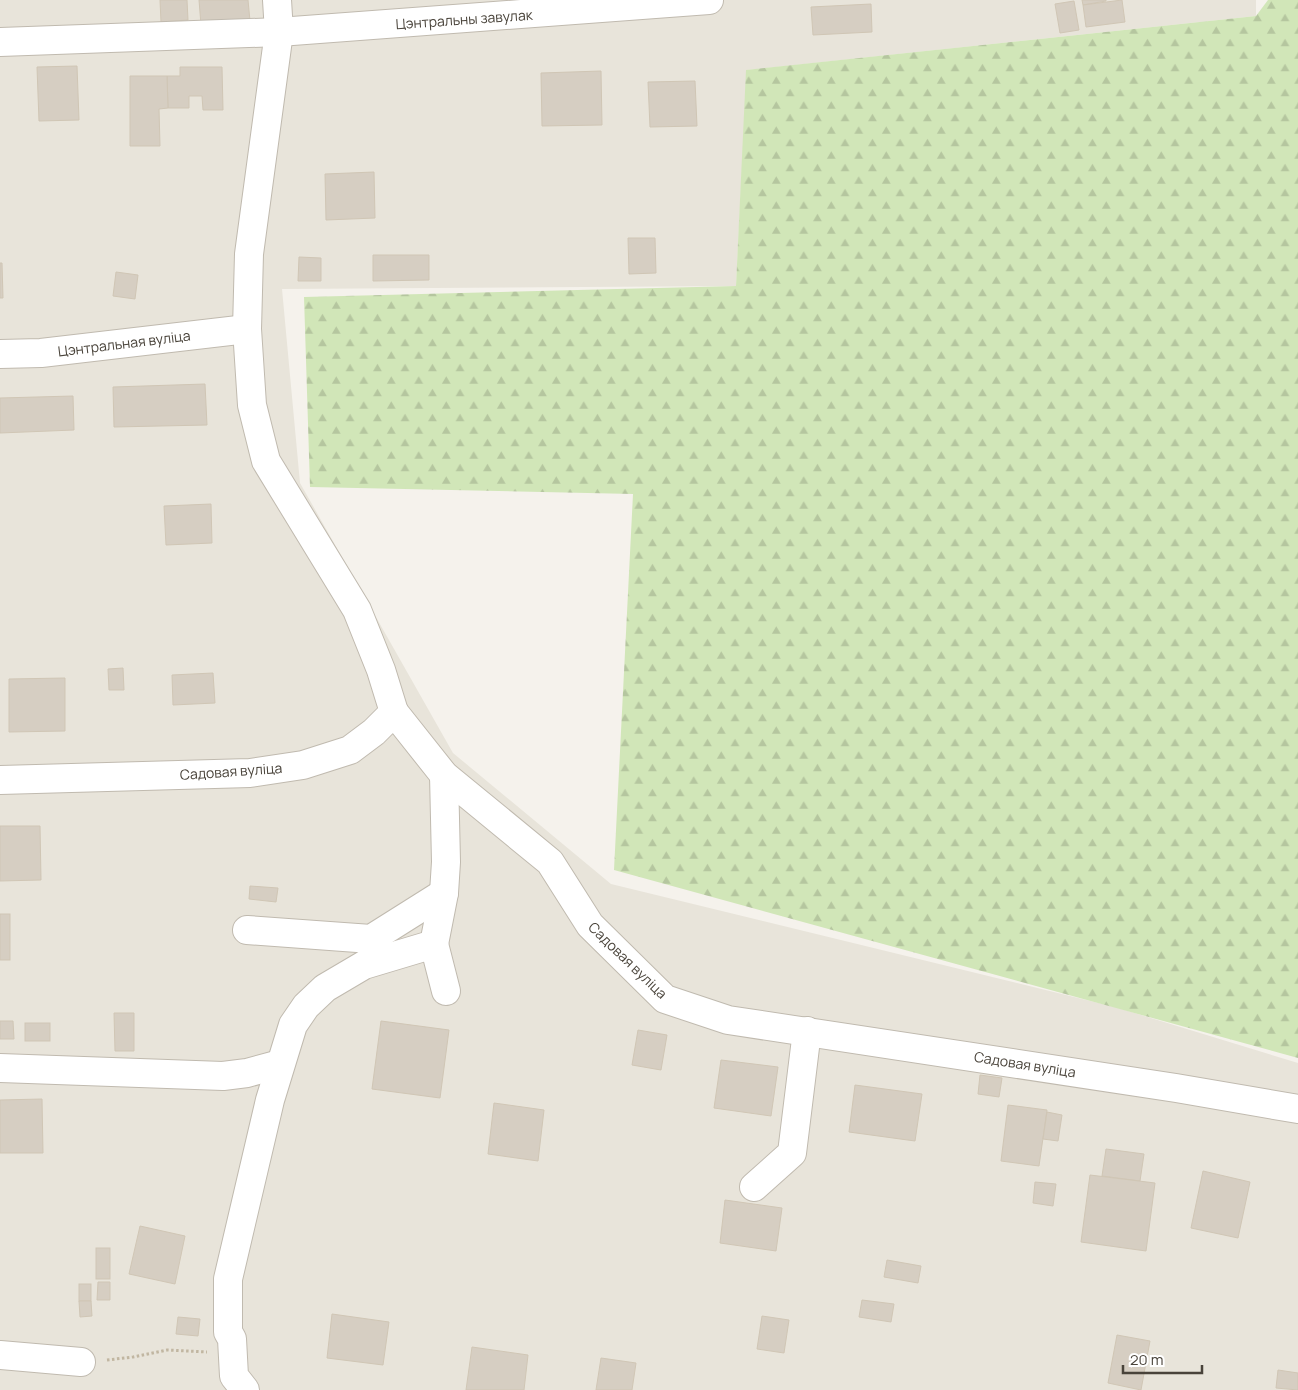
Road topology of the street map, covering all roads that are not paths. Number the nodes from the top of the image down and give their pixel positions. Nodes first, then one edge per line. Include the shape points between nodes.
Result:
1 (277, 0) edge
2 (710, 0) edge
3 (279, 32) junction
4 (0, 42) edge
5 (247, 329) junction
6 (0, 354) edge
7 (394, 712) junction
8 (444, 775) junction
9 (0, 780) edge
10 (444, 893) junction
11 (247, 930) dead end
12 (434, 944) junction
13 (446, 991) dead end
14 (807, 1031) junction
15 (280, 1064) junction
16 (0, 1068) edge
17 (1298, 1109) edge
18 (754, 1187) dead end
19 (0, 1355) edge
20 (81, 1362) road end
21 (245, 1390) edge

1 - 3 street
2 - 3 street, Цэнтральны завулак
3 - 4 street, Цэнтральны завулак
3 - 5 street via 248,254
5 - 6 street, Цэнтральная вуліца via 41,353
5 - 7 street via 252,405 266,461 358,610
7 - 8 street, Садовая вуліца
7 - 9 street, Садовая вуліца via 350,750 303,765 250,773
8 - 10 street
8 - 14 street, Садовая вуліца via 550,862 590,925 665,999 728,1020
10 - 11 street via 371,939
10 - 12 street
12 - 13 street
12 - 15 street via 364,966 325,988 306,1006 293,1025
14 - 17 street, Садовая вуліца
14 - 18 street via 792,1153
15 - 16 street via 222,1076
15 - 21 street via 228,1279 228,1332 232,1339 234,1376
19 - 20 street

